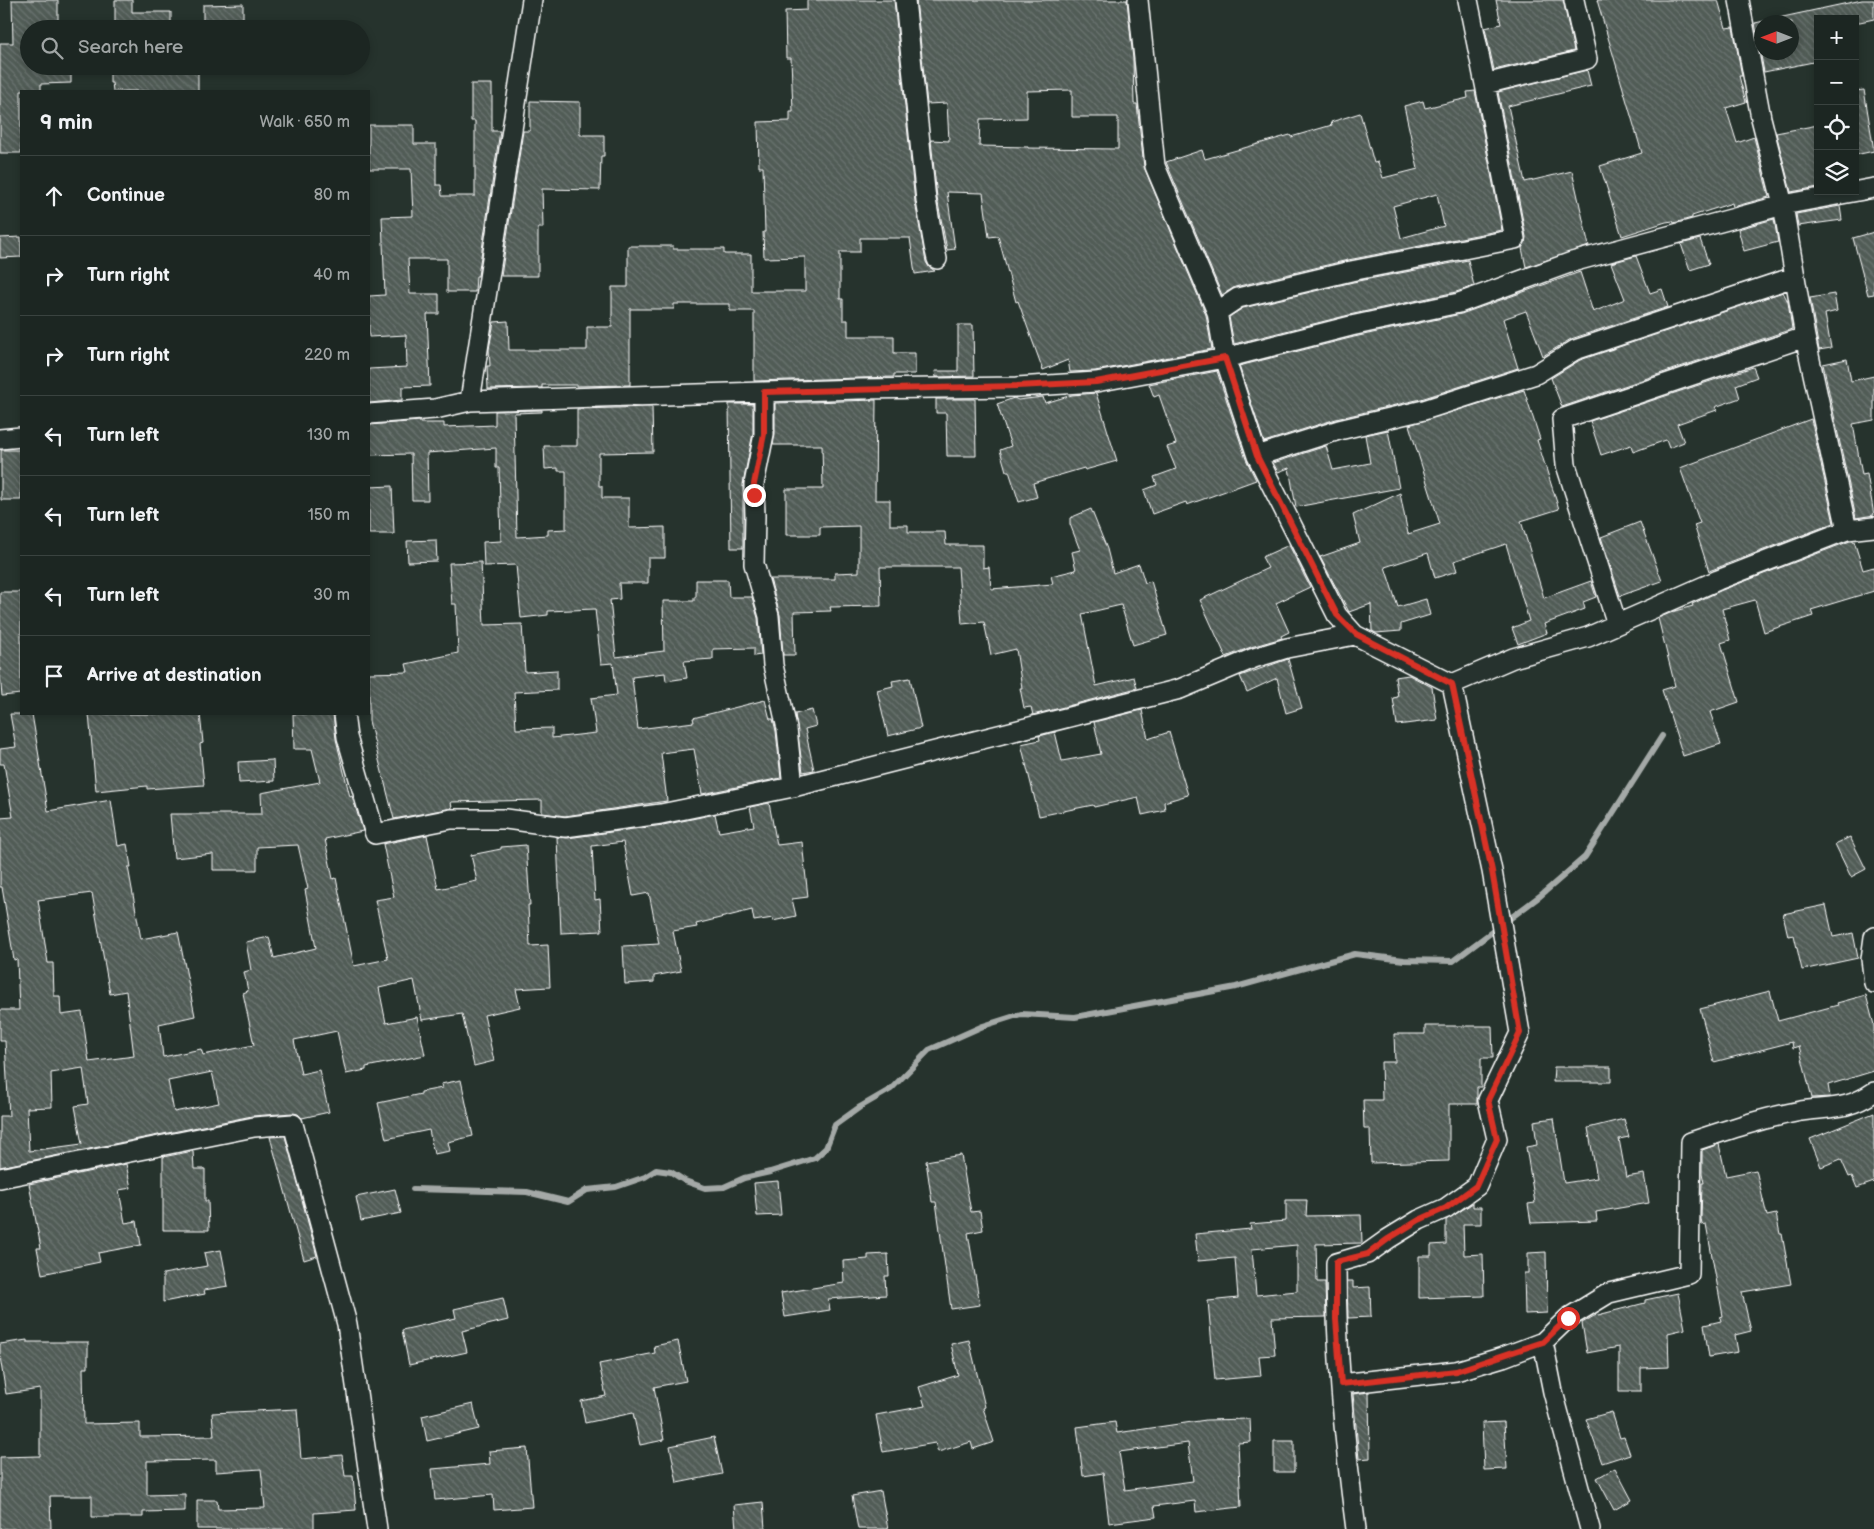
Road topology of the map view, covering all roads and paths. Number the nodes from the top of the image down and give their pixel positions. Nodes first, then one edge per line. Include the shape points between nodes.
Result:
1 (532, 0) edge
2 (905, 0) edge
3 (1138, 0) edge
4 (1468, 0) edge
5 (1574, 0) edge
6 (1739, 0) edge
7 (1485, 84) junction
8 (1874, 188) edge
9 (1783, 205) junction
10 (937, 259) dead end
11 (1794, 276) junction
12 (1217, 312) junction
13 (1806, 338) junction
14 (1225, 358) junction
15 (764, 392) junction
16 (470, 401) junction
17 (370, 414) edge
18 (20, 437) edge
19 (0, 439) edge
20 (1257, 456) junction
21 (1874, 527) edge
22 (1847, 530) junction
23 (1617, 624) junction
24 (1356, 634) junction
25 (1452, 684) junction
26 (344, 715) edge
27 (793, 787) junction
28 (1874, 937) edge
29 (1874, 983) edge
30 (1874, 1092) edge
31 (0, 1178) edge
32 (1543, 1342) junction
33 (1341, 1384) junction
34 (377, 1529) edge
35 (1356, 1529) edge
36 (1590, 1529) edge

1 - 16 street
2 - 10 street via 926,200
3 - 12 street via 1155,166
4 - 7 street
5 - 7 street via 1587,59
6 - 9 street via 1761,118
7 - 12 street via 1515,239 1351,271 1238,298
8 - 9 street
9 - 11 street
9 - 14 street via 1572,262 1459,303
11 - 13 street
11 - 20 street via 1575,350 1536,374 1424,410 1339,430
12 - 14 street
13 - 22 street
13 - 23 street via 1562,419 1566,465
14 - 15 street via 1096,382
14 - 20 street
15 - 16 street
15 - 27 street via 764,434 754,484 754,564 769,616 773,665 787,729
16 - 17 street via 435,409
18 - 19 street
20 - 24 street via 1337,615
21 - 22 street
22 - 23 street via 1718,580
23 - 25 street via 1588,637 1513,658
24 - 25 street
24 - 27 street via 1254,658 1180,689
25 - 33 street via 1492,871 1520,1033 1488,1100 1497,1139 1476,1186 1446,1208 1419,1220 1368,1254 1336,1262
26 - 27 street via 347,737 375,834 451,819 506,819 565,827 661,814
28 - 29 street via 1871,959
30 - 32 street via 1861,1101 1840,1108 1801,1111 1735,1126 1691,1142 1689,1274 1609,1293 1568,1318
31 - 34 street via 254,1127 293,1124 347,1324
32 - 33 street via 1456,1371
32 - 36 street
33 - 35 street

